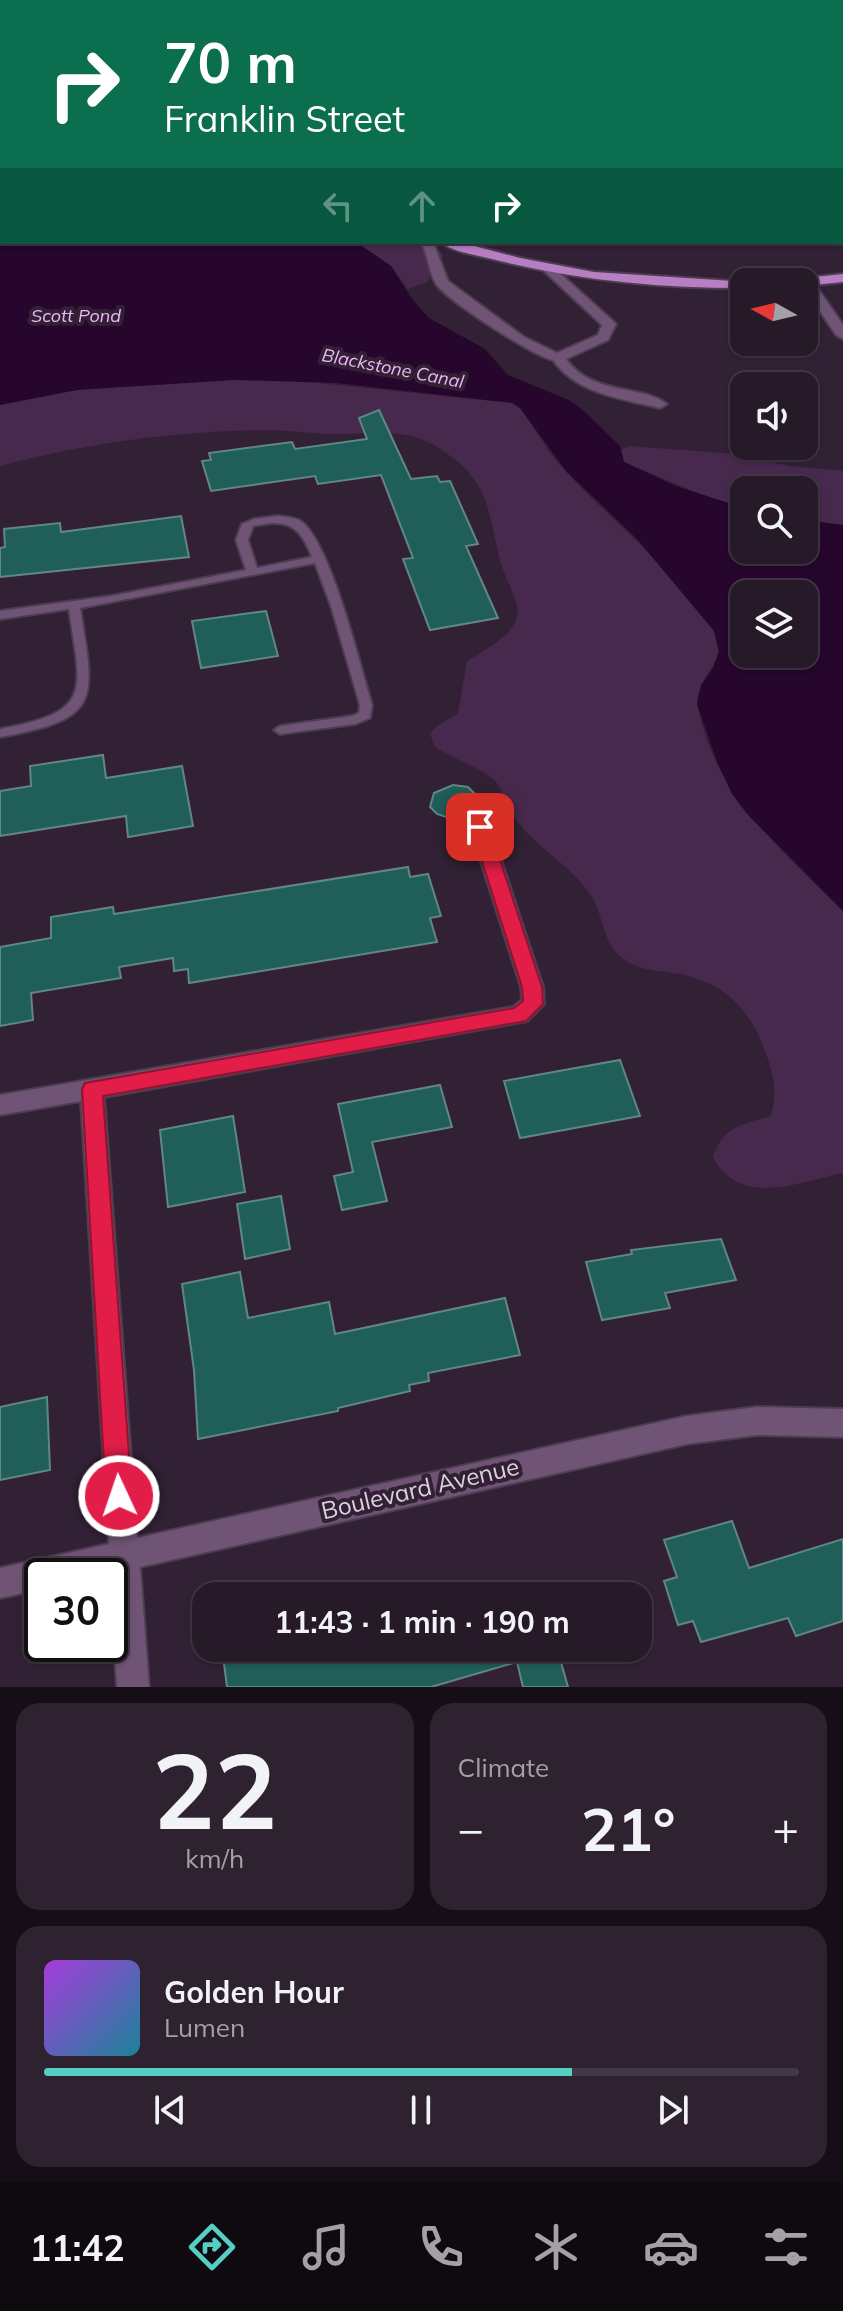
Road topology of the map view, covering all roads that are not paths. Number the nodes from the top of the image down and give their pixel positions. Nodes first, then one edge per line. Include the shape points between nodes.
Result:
1 (428, 244) edge
2 (453, 244) edge
3 (549, 270) junction
4 (843, 278) edge
5 (818, 281) edge
6 (730, 284) edge
7 (818, 300) edge
8 (843, 335) edge
9 (558, 357) junction
10 (660, 404) dead end
11 (320, 559) junction
12 (252, 571) junction
13 (74, 604) junction
14 (0, 615) edge
15 (280, 730) dead end
16 (0, 733) edge
17 (480, 827) dead end
18 (92, 1089) junction
19 (0, 1105) edge
20 (843, 1423) edge
21 (123, 1555) junction
22 (0, 1583) edge
23 (133, 1687) edge

1 - 9 street via 442,283 452,292 519,340
2 - 3 main road
3 - 6 main road via 622,280
3 - 9 street via 609,324 603,337
4 - 5 main road
7 - 8 street
9 - 10 street via 564,369 589,383
11 - 12 lane
11 - 12 lane via 298,524 262,520 244,529 242,540
11 - 15 lane via 365,715
12 - 13 lane
13 - 14 lane
13 - 16 lane via 84,675 77,705 64,718 39,728
17 - 18 street via 532,987 533,1004 519,1015
18 - 19 street
18 - 21 street
20 - 21 street, Boulevard Avenue via 757,1421 687,1430
21 - 22 street, Boulevard Avenue
21 - 23 street

